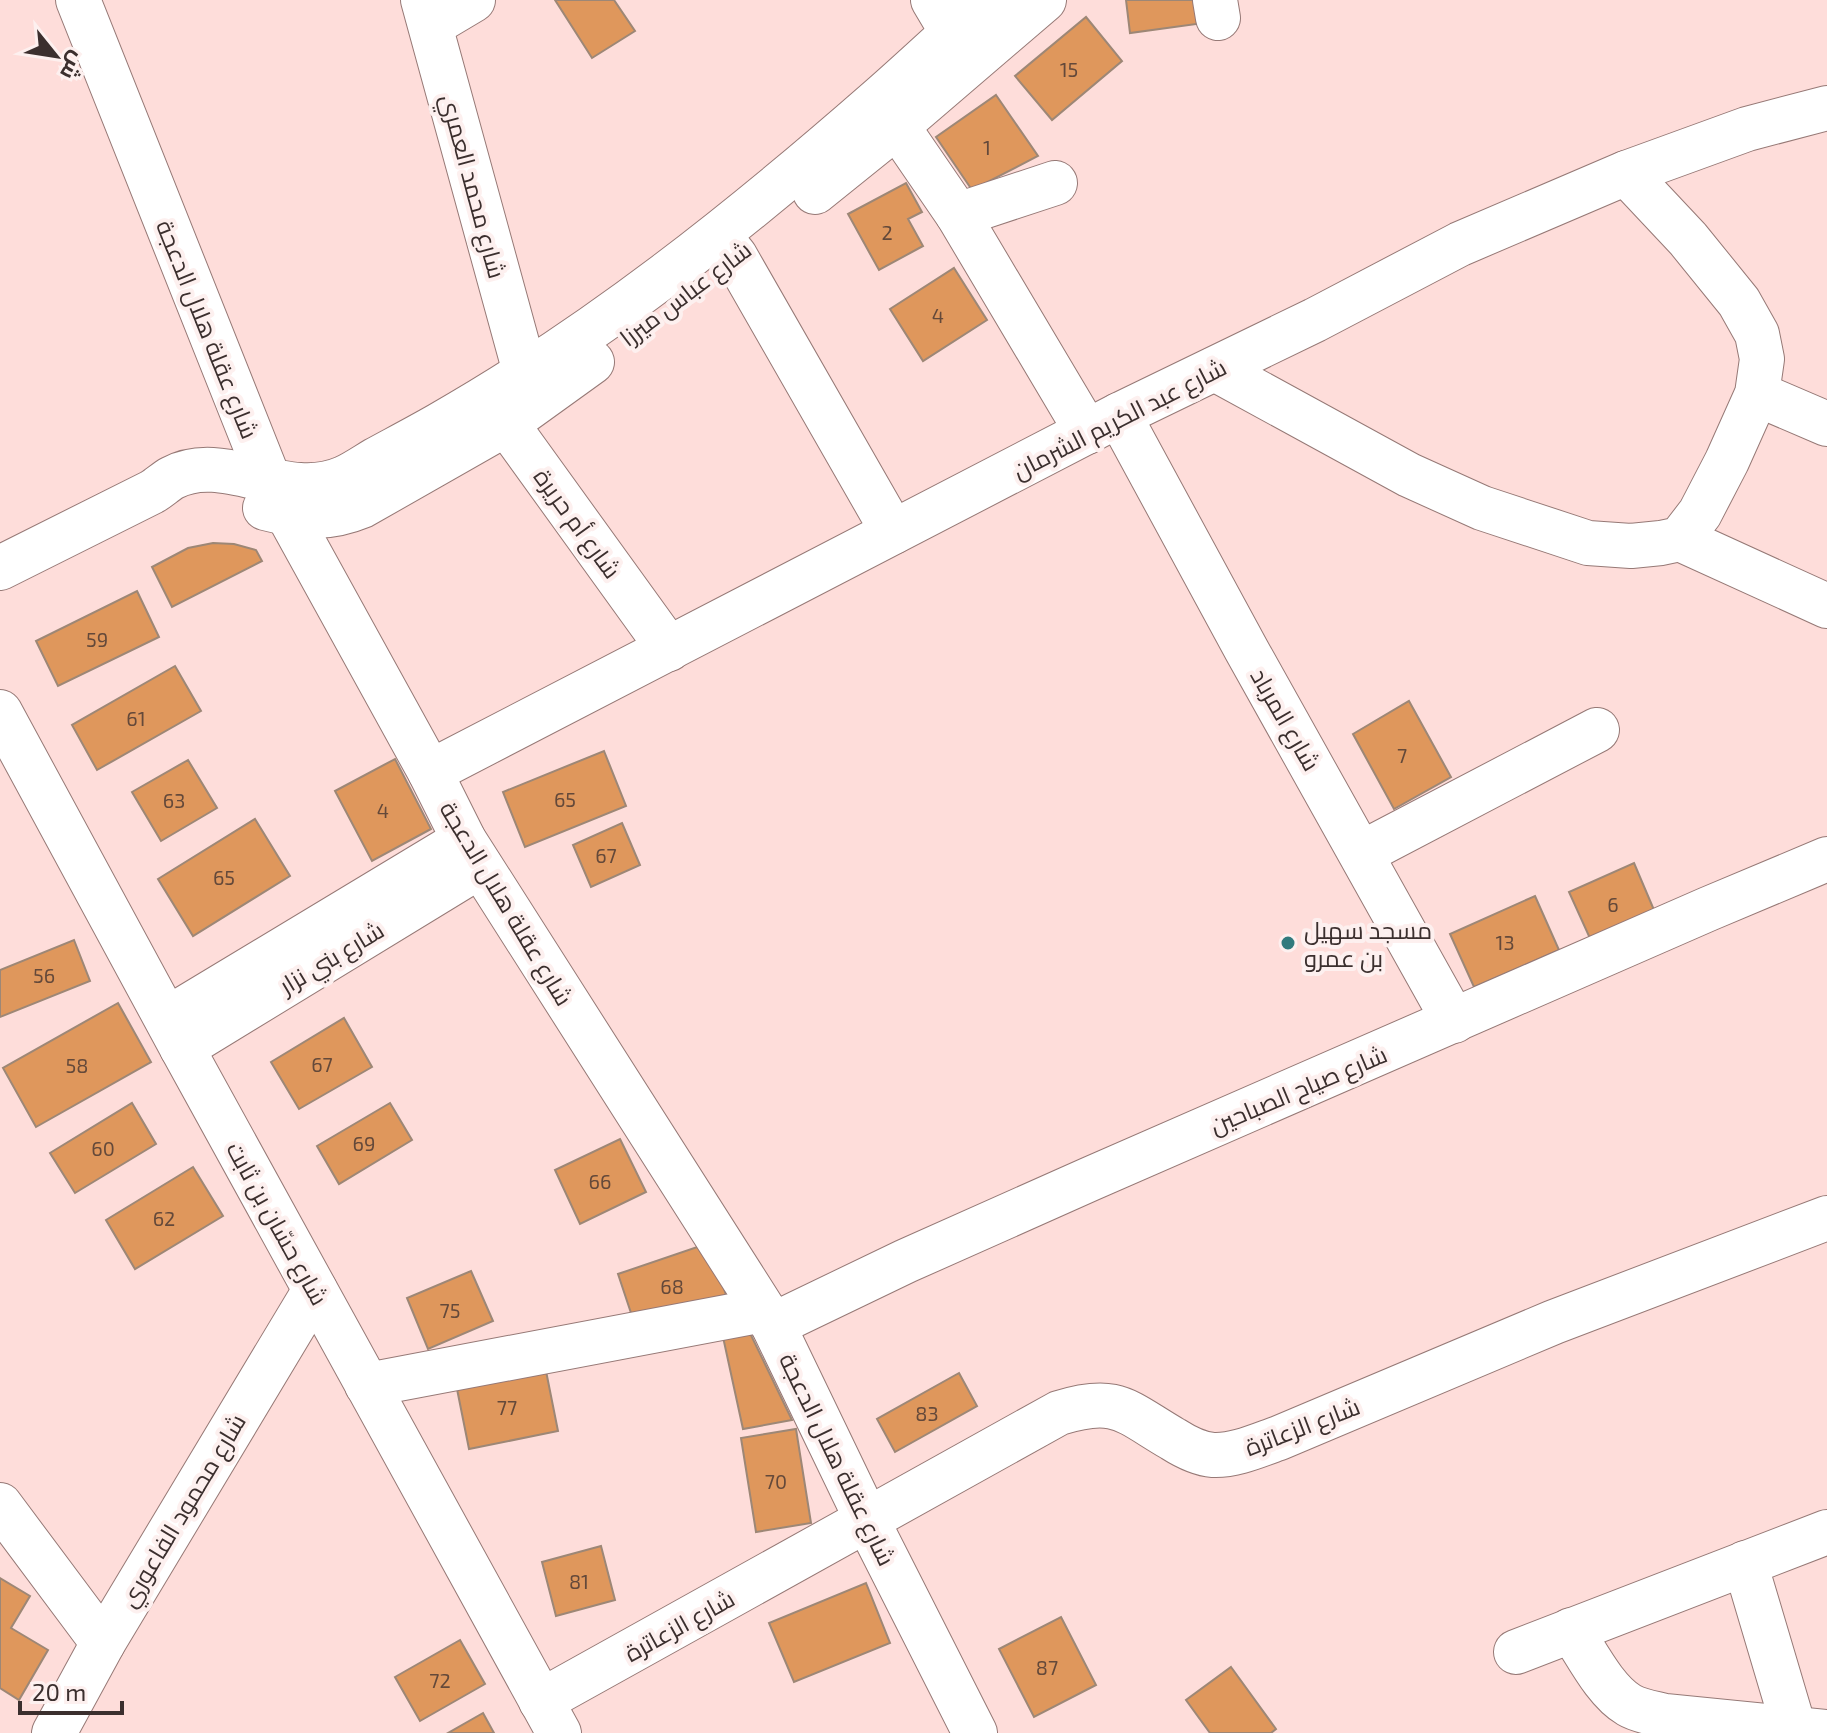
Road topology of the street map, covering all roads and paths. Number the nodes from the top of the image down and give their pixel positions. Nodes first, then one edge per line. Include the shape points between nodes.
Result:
1 (78, 0) edge
2 (473, 0) edge
3 (990, 0) edge
4 (1044, 0) edge
5 (427, 12) edge
6 (942, 16) edge
7 (1820, 117) edge
8 (897, 126) junction
9 (1626, 173) junction
10 (1055, 183) dead end
11 (958, 215) junction
12 (727, 245) junction
13 (1215, 369) junction
14 (525, 372) junction
15 (1757, 394) junction
16 (496, 410) junction
17 (1103, 424) junction
18 (1827, 424) edge
19 (279, 497) junction
20 (893, 532) junction
21 (1680, 539) junction
22 (0, 568) edge
23 (1827, 606) edge
24 (669, 649) junction
25 (0, 712) edge
26 (1597, 730) dead end
27 (430, 772) junction
28 (472, 853) junction
29 (1362, 853) junction
30 (1827, 859) edge
31 (1454, 1021) junction
32 (175, 1033) junction
33 (1827, 1218) edge
34 (315, 1290) junction
35 (768, 1318) junction
36 (367, 1385) junction
37 (0, 1505) edge
38 (867, 1520) junction
39 (1827, 1532) edge
40 (1745, 1563) junction
41 (1571, 1630) junction
42 (103, 1643) junction
43 (1516, 1652) dead end
44 (550, 1717) edge
45 (1810, 1730) edge
46 (54, 1733) edge
47 (975, 1733) edge

1 - 19 street, شارع عقلة هلال الدعجة
2 - 5 street
3 - 6 street, شارع عباس ميرزا
4 - 8 street, شارع عباس ميرزا
5 - 14 street, شارع محمد العمري
6 - 12 street, شارع عباس ميرزا via 877,101
7 - 9 street, شارع عبد الكريم الشرمان via 1747,129
8 - 11 street, شارع المرباد
8 - 12 street, شارع عباس ميرزا
9 - 13 street, شارع عبد الكريم الشرمان via 1460,244
9 - 15 street via 1739,302 1757,334 1762,359
10 - 11 street
11 - 17 street, شارع المرباد
12 - 14 street, شارع عباس ميرزا
12 - 16 street, شارع عباس ميرزا via 633,333
12 - 20 street
13 - 17 street, شارع عبد الكريم الشرمان
13 - 21 street via 1409,475 1482,508 1588,543 1631,546
14 - 16 street, شارع عباس ميرزا
15 - 18 street
15 - 21 street via 1700,513
16 - 19 street, شارع عباس ميرزا via 344,478
16 - 24 street, شارع أم حريرة
17 - 20 street, شارع عبد الكريم الشرمان
17 - 29 street, شارع المرباد via 1246,649
19 - 22 street, شارع عباس ميرزا via 225,471 199,470 174,477
19 - 27 street, شارع عقلة هلال الدعجة
20 - 24 street, شارع عبد الكريم الشرمان
21 - 23 street
24 - 27 street, شارع عبد الكريم الشرمان
25 - 32 street, شارع حسّان بن ثابت
26 - 29 street
27 - 28 street, شارع عقلة هلال الدعجة
28 - 32 street, شارع بني نزار
28 - 35 street, شارع عقلة هلال الدعجة
29 - 31 street, شارع المرباد
30 - 31 street, شارع صياح الصباحين
31 - 35 street, شارع صياح الصباحين
32 - 34 street, شارع حسّان بن ثابت
33 - 38 street, شارع الزعاترة via 1554,1322 1241,1451 1213,1455 1183,1445 1126,1410 1090,1405 1059,1413
34 - 36 street, شارع حسّان بن ثابت
34 - 42 street, شارع محمود الفاعوري
35 - 36 street, شارع صياح الصباحين
35 - 38 street, شارع عقلة هلال الدعجة
36 - 44 street, شارع حسّان بن ثابت
37 - 42 street
38 - 44 street, شارع الزعاترة
38 - 47 street, شارع عقلة هلال الدعجة
39 - 40 street
40 - 41 street
40 - 45 street
41 - 43 street
41 - 45 street via 1616,1695 1645,1712
42 - 46 street, شارع محمود الفاعوري

